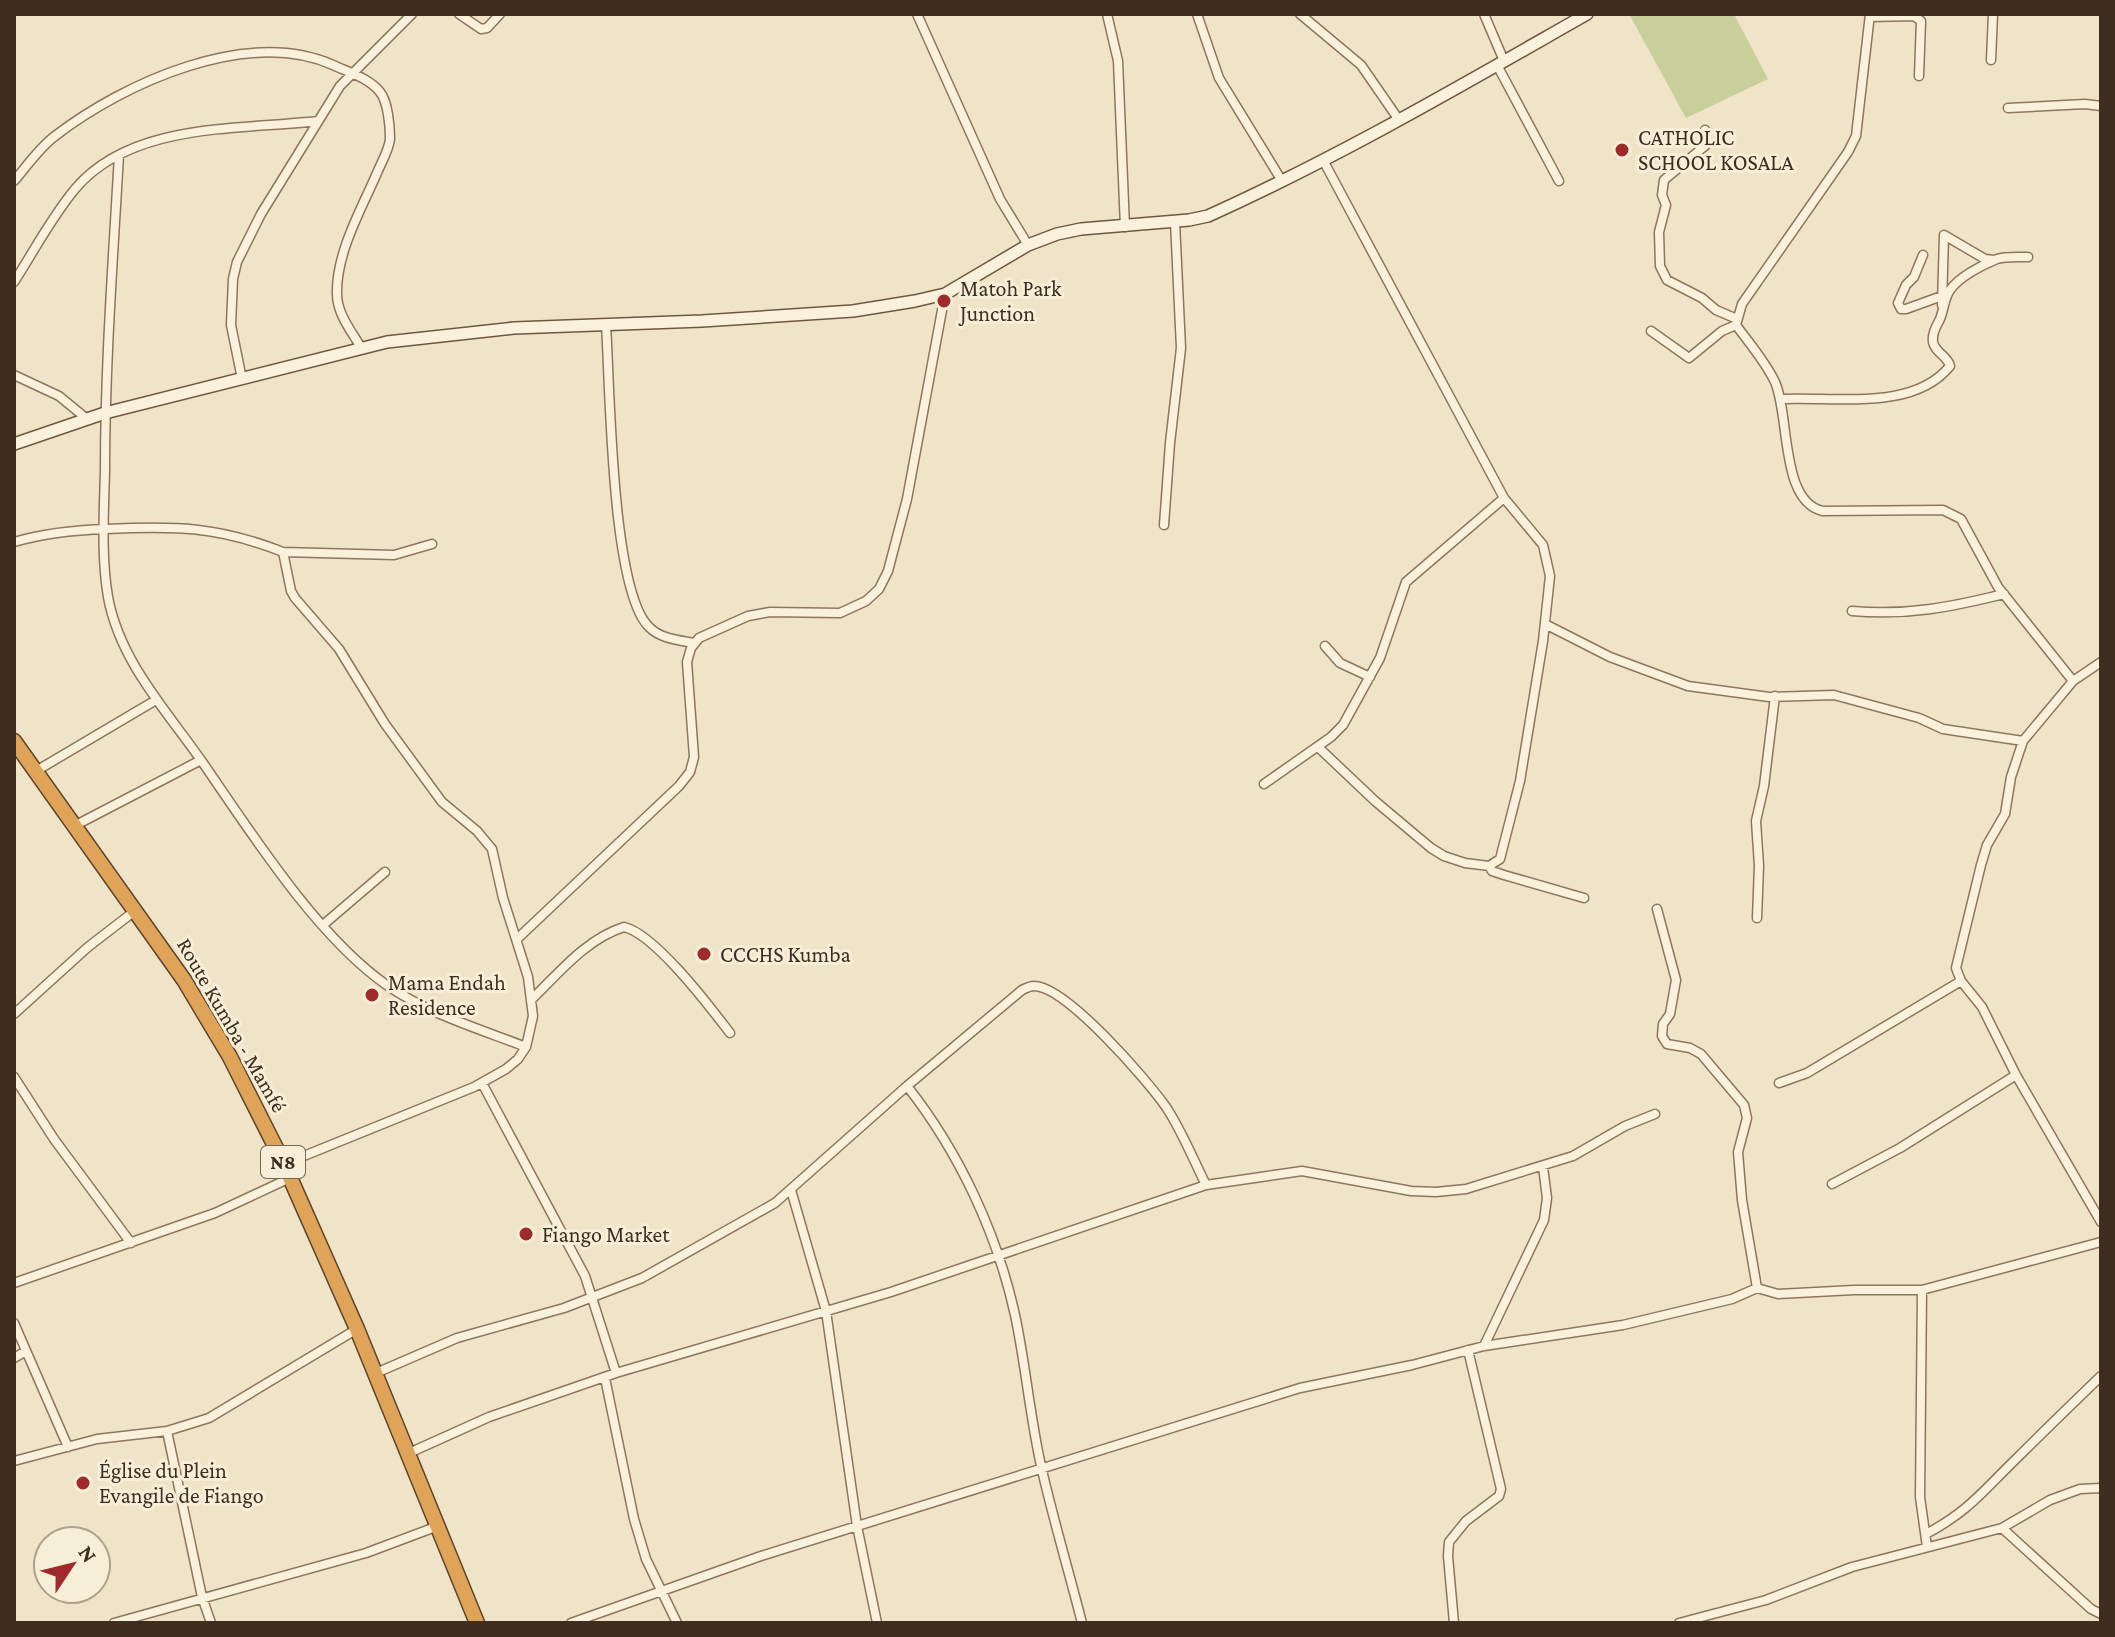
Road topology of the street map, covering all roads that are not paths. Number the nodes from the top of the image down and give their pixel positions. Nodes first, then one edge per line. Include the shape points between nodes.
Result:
1 (412, 14) edge
2 (459, 14) edge
3 (500, 14) edge
4 (917, 14) edge
5 (1107, 14) edge
6 (1197, 14) edge
7 (1300, 14) edge
8 (1484, 14) edge
9 (1587, 14) edge
10 (1993, 14) edge
11 (1870, 16) edge
12 (1991, 60) dead end
13 (1501, 63) junction
14 (351, 72) junction
15 (1919, 76) dead end
16 (2101, 106) edge
17 (2008, 108) dead end
18 (1399, 120) junction
19 (318, 121) junction
20 (1705, 130) dead end
21 (119, 155) junction
22 (1323, 160) junction
23 (14, 181) edge
24 (1282, 181) junction
25 (1559, 181) dead end
26 (1175, 222) junction
27 (1125, 227) junction
28 (1028, 245) junction
29 (1923, 255) dead end
30 (2028, 257) dead end
31 (1995, 260) junction
32 (14, 282) edge
33 (945, 294) junction
34 (1942, 301) junction
35 (1737, 322) junction
36 (606, 325) junction
37 (1651, 331) dead end
38 (362, 349) junction
39 (14, 375) edge
40 (242, 379) junction
41 (1781, 399) junction
42 (105, 413) junction
43 (87, 419) junction
44 (14, 444) edge
45 (1504, 498) junction
46 (1164, 525) dead end
47 (104, 529) junction
48 (14, 542) edge
49 (432, 544) dead end
50 (283, 552) junction
51 (2004, 594) junction
52 (1852, 611) dead end
53 (1545, 624) junction
54 (694, 643) junction
55 (1325, 646) dead end
56 (2101, 662) edge
57 (1370, 677) junction
58 (2073, 681) junction
59 (1775, 696) junction
60 (156, 700) junction
61 (14, 741) edge
62 (2023, 741) junction
63 (1318, 747) junction
64 (201, 760) junction
65 (36, 771) junction
66 (1264, 784) dead end
67 (76, 825) junction
68 (1489, 866) junction
69 (385, 872) dead end
70 (1584, 898) dead end
71 (1657, 909) dead end
72 (137, 910) junction
73 (1757, 918) dead end
74 (323, 925) junction
75 (517, 939) junction
76 (1961, 981) junction
77 (531, 1000) junction
78 (14, 1014) edge
79 (730, 1033) dead end
80 (526, 1047) junction
81 (2016, 1075) junction
82 (14, 1077) edge
83 (482, 1083) junction
84 (1779, 1083) dead end
85 (907, 1086) junction
86 (1655, 1114) dead end
87 (1543, 1167) junction
88 (287, 1171) junction
89 (1832, 1184) dead end
90 (1206, 1185) junction
91 (791, 1190) junction
92 (2101, 1222) edge
93 (2101, 1242) edge
94 (131, 1243) junction
95 (1000, 1256) junction
96 (14, 1283) edge
97 (1757, 1288) junction
98 (1922, 1290) junction
99 (592, 1298) junction
100 (826, 1311) junction
101 (14, 1323) edge
102 (357, 1329) junction
103 (1484, 1346) junction
104 (1468, 1350) junction
105 (26, 1351) junction
106 (14, 1358) edge
107 (376, 1373) junction
108 (616, 1373) junction
109 (2101, 1376) edge
110 (605, 1378) junction
111 (167, 1431) junction
112 (68, 1447) junction
113 (409, 1453) junction
114 (14, 1461) edge
115 (1042, 1468) junction
116 (2101, 1488) edge
117 (438, 1526) junction
118 (857, 1526) junction
119 (2002, 1528) junction
120 (1926, 1534) junction
121 (1927, 1547) junction
122 (663, 1590) junction
123 (202, 1597) junction
124 (2101, 1614) edge
125 (114, 1623) edge
126 (211, 1623) edge
127 (477, 1623) edge
128 (571, 1623) edge
129 (677, 1623) edge
130 (877, 1623) edge
131 (1082, 1623) edge
132 (1454, 1623) edge
133 (1679, 1623) edge

1 - 14 street
2 - 3 street via 481,29
4 - 28 street via 1000,199
5 - 27 street via 1118,61
6 - 24 street via 1219,78
7 - 18 street via 1361,65
8 - 13 street
9 - 13 main road
10 - 12 street
11 - 15 street via 1914,16 1921,21
11 - 35 street via 1856,136 1742,304
13 - 18 main road
13 - 25 street
14 - 19 street
14 - 23 street via 315,57 245,53 173,70 125,92 54,136
14 - 38 street via 385,101 390,139 338,272 340,311
16 - 17 street
18 - 22 main road
19 - 21 street via 174,135
19 - 40 street via 237,262 231,325
20 - 35 street via 1706,145 1664,180 1660,266 1667,280
21 - 32 street via 77,186
21 - 42 street
22 - 24 main road
22 - 45 street
24 - 26 main road via 1208,216
26 - 27 main road
26 - 46 street via 1181,348
27 - 28 main road via 1081,229
28 - 33 main road
29 - 34 street via 1898,303 1906,309
30 - 31 street
31 - 34 street via 1962,278
31 - 34 street via 1944,235
33 - 36 main road via 853,311
33 - 54 street via 907,499 879,589 840,613 748,616
34 - 41 street via 1933,340 1951,363 1922,389 1888,398
35 - 37 street via 1689,358
35 - 41 street
36 - 38 main road via 514,328
36 - 54 street via 617,521 633,603 656,633
38 - 40 main road
39 - 43 street via 59,396
40 - 42 main road
41 - 51 street via 1794,481 1806,503 1823,511 1953,513
42 - 43 main road
42 - 47 street
43 - 44 main road
45 - 53 street via 1543,545 1550,576
45 - 57 street via 1406,582
47 - 48 street
47 - 50 street via 179,526 242,536
47 - 60 street via 108,596 116,629
49 - 50 street via 394,555
50 - 75 street via 295,598 339,649 442,802 492,849
51 - 52 street via 1912,612
51 - 58 street
53 - 59 street via 1592,650 1675,682
53 - 68 street via 1503,852
54 - 75 street via 687,662 694,757 690,772
55 - 57 street via 1340,663
56 - 58 street
57 - 63 street via 1343,725
58 - 62 street
59 - 62 street via 1834,695 1943,729
59 - 73 street via 1756,821
60 - 64 street
60 - 65 street
61 - 65 highway, Route Kumba - Mamfé / N8
62 - 76 street via 2005,814 1987,845 1956,960
63 - 66 street
63 - 68 street via 1431,848
64 - 67 street
64 - 74 street
65 - 67 highway, Route Kumba - Mamfé / N8
67 - 72 highway, Route Kumba - Mamfé / N8
68 - 70 street
69 - 74 street
71 - 97 street via 1676,980 1662,1036 1667,1044 1701,1054 1744,1105 1747,1118 1738,1152
72 - 78 street
72 - 88 highway, Route Kumba - Mamfé / N8 via 230,1057
74 - 80 street via 388,986 416,1003
75 - 77 street
76 - 81 street via 1982,1007
76 - 84 street via 1807,1073
77 - 79 street via 581,952 624,927 643,935
77 - 80 street
80 - 83 street via 506,1069
81 - 89 street
81 - 92 street
82 - 94 street
83 - 88 street
83 - 99 street
85 - 90 street via 1022,990 1037,986 1086,1018 1145,1080 1179,1129
85 - 91 street
85 - 95 street via 957,1161
86 - 87 street
87 - 90 street via 1436,1192 1302,1171
87 - 103 street via 1544,1220
88 - 94 street via 215,1213
88 - 102 highway, Route Kumba - Mamfé / N8
90 - 95 street
91 - 99 street via 655,1271
91 - 100 street
93 - 98 street
94 - 96 street
95 - 100 street
95 - 115 street
97 - 98 street via 1778,1294
97 - 103 street via 1623,1325
98 - 120 street via 1920,1497
99 - 107 street via 457,1338
99 - 108 street
100 - 108 street
100 - 118 street
101 - 105 street
102 - 107 highway, Route Kumba - Mamfé / N8
102 - 111 street via 209,1418
103 - 104 street
104 - 115 street via 1300,1388
104 - 132 street via 1501,1489 1449,1542
105 - 106 street
105 - 112 street
107 - 113 highway, Route Kumba - Mamfé / N8
108 - 110 street
109 - 120 street via 1977,1500
110 - 113 street via 489,1417
110 - 122 street via 634,1519 646,1559
111 - 112 street
111 - 123 street
112 - 114 street
113 - 117 highway, Route Kumba - Mamfé / N8
115 - 118 street
115 - 131 street
116 - 119 street via 2050,1500
117 - 123 street via 366,1553
117 - 127 highway, Route Kumba - Mamfé / N8
118 - 122 street
118 - 130 street
119 - 121 street
119 - 124 street
120 - 121 street
121 - 133 street
122 - 128 street
122 - 129 street
123 - 125 street
123 - 126 street

